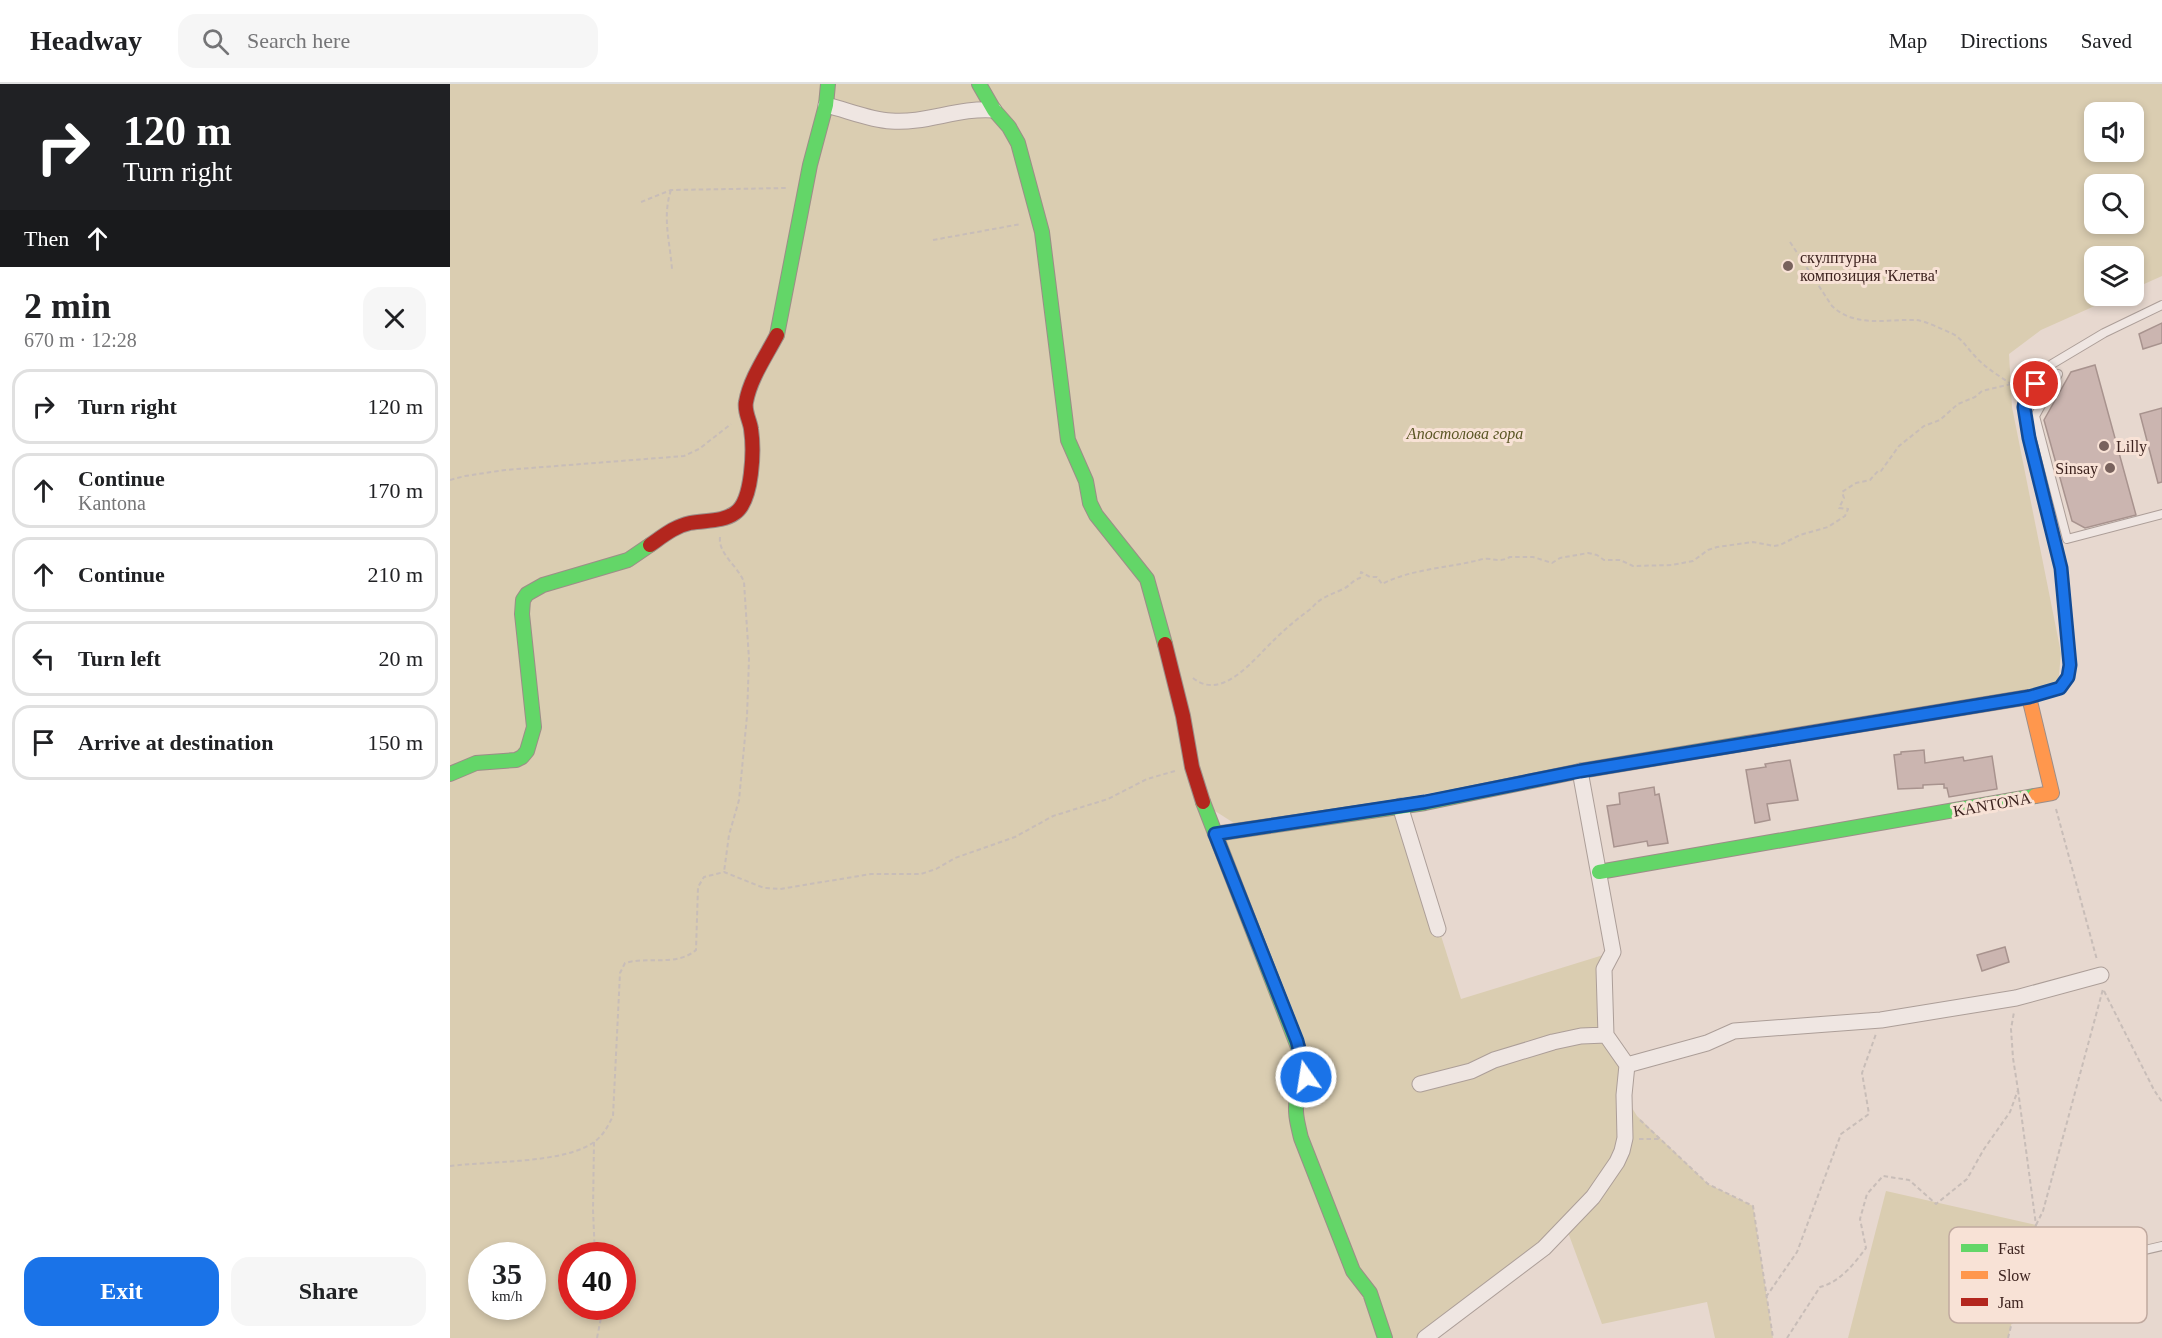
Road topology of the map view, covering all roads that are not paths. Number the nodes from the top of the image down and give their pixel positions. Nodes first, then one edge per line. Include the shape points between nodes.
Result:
1 (828, 84) edge
2 (979, 84) edge
3 (826, 105) junction
4 (994, 110) junction
5 (2162, 305) edge
6 (2058, 374) dead end
7 (2162, 514) edge
8 (2029, 697) junction
9 (1580, 771) junction
10 (450, 774) edge
11 (1400, 806) junction
12 (1215, 834) junction
13 (1599, 872) junction
14 (1438, 929) dead end
15 (2102, 982) road end
16 (1606, 1035) junction
17 (1627, 1065) junction
18 (1420, 1084) dead end
19 (2162, 1246) edge
20 (2147, 1249) edge
21 (1385, 1338) edge
22 (1425, 1338) edge

1 - 3 street
2 - 4 street
3 - 4 street via 890,121
3 - 10 street via 810,165 777,336 750,387 745,405 752,449 748,492 742,507 724,518 673,529 628,560 551,582 527,594 522,614 534,728 532,745 528,753 516,760 476,763
4 - 12 street via 1018,143 1042,232 1068,440 1096,515 1147,579 1167,647 1192,767
5 - 8 lane via 2052,364 2027,392 2024,407 2029,438 2061,568 2070,665 2060,688
6 - 7 lane via 2035,416 2067,539
8 - 9 street
8 - 13 street, KANTONA via 2052,793
9 - 11 street
9 - 13 street
11 - 12 street
11 - 14 street
12 - 21 street via 1303,1060 1306,1077 1296,1118 1301,1138 1353,1272 1370,1293
13 - 16 street via 1613,952 1604,969
15 - 17 street via 1881,1020 1734,1031 1707,1043
16 - 17 street
16 - 18 street via 1553,1042
17 - 22 street via 1623,1151 1593,1197 1544,1248
19 - 20 lane

